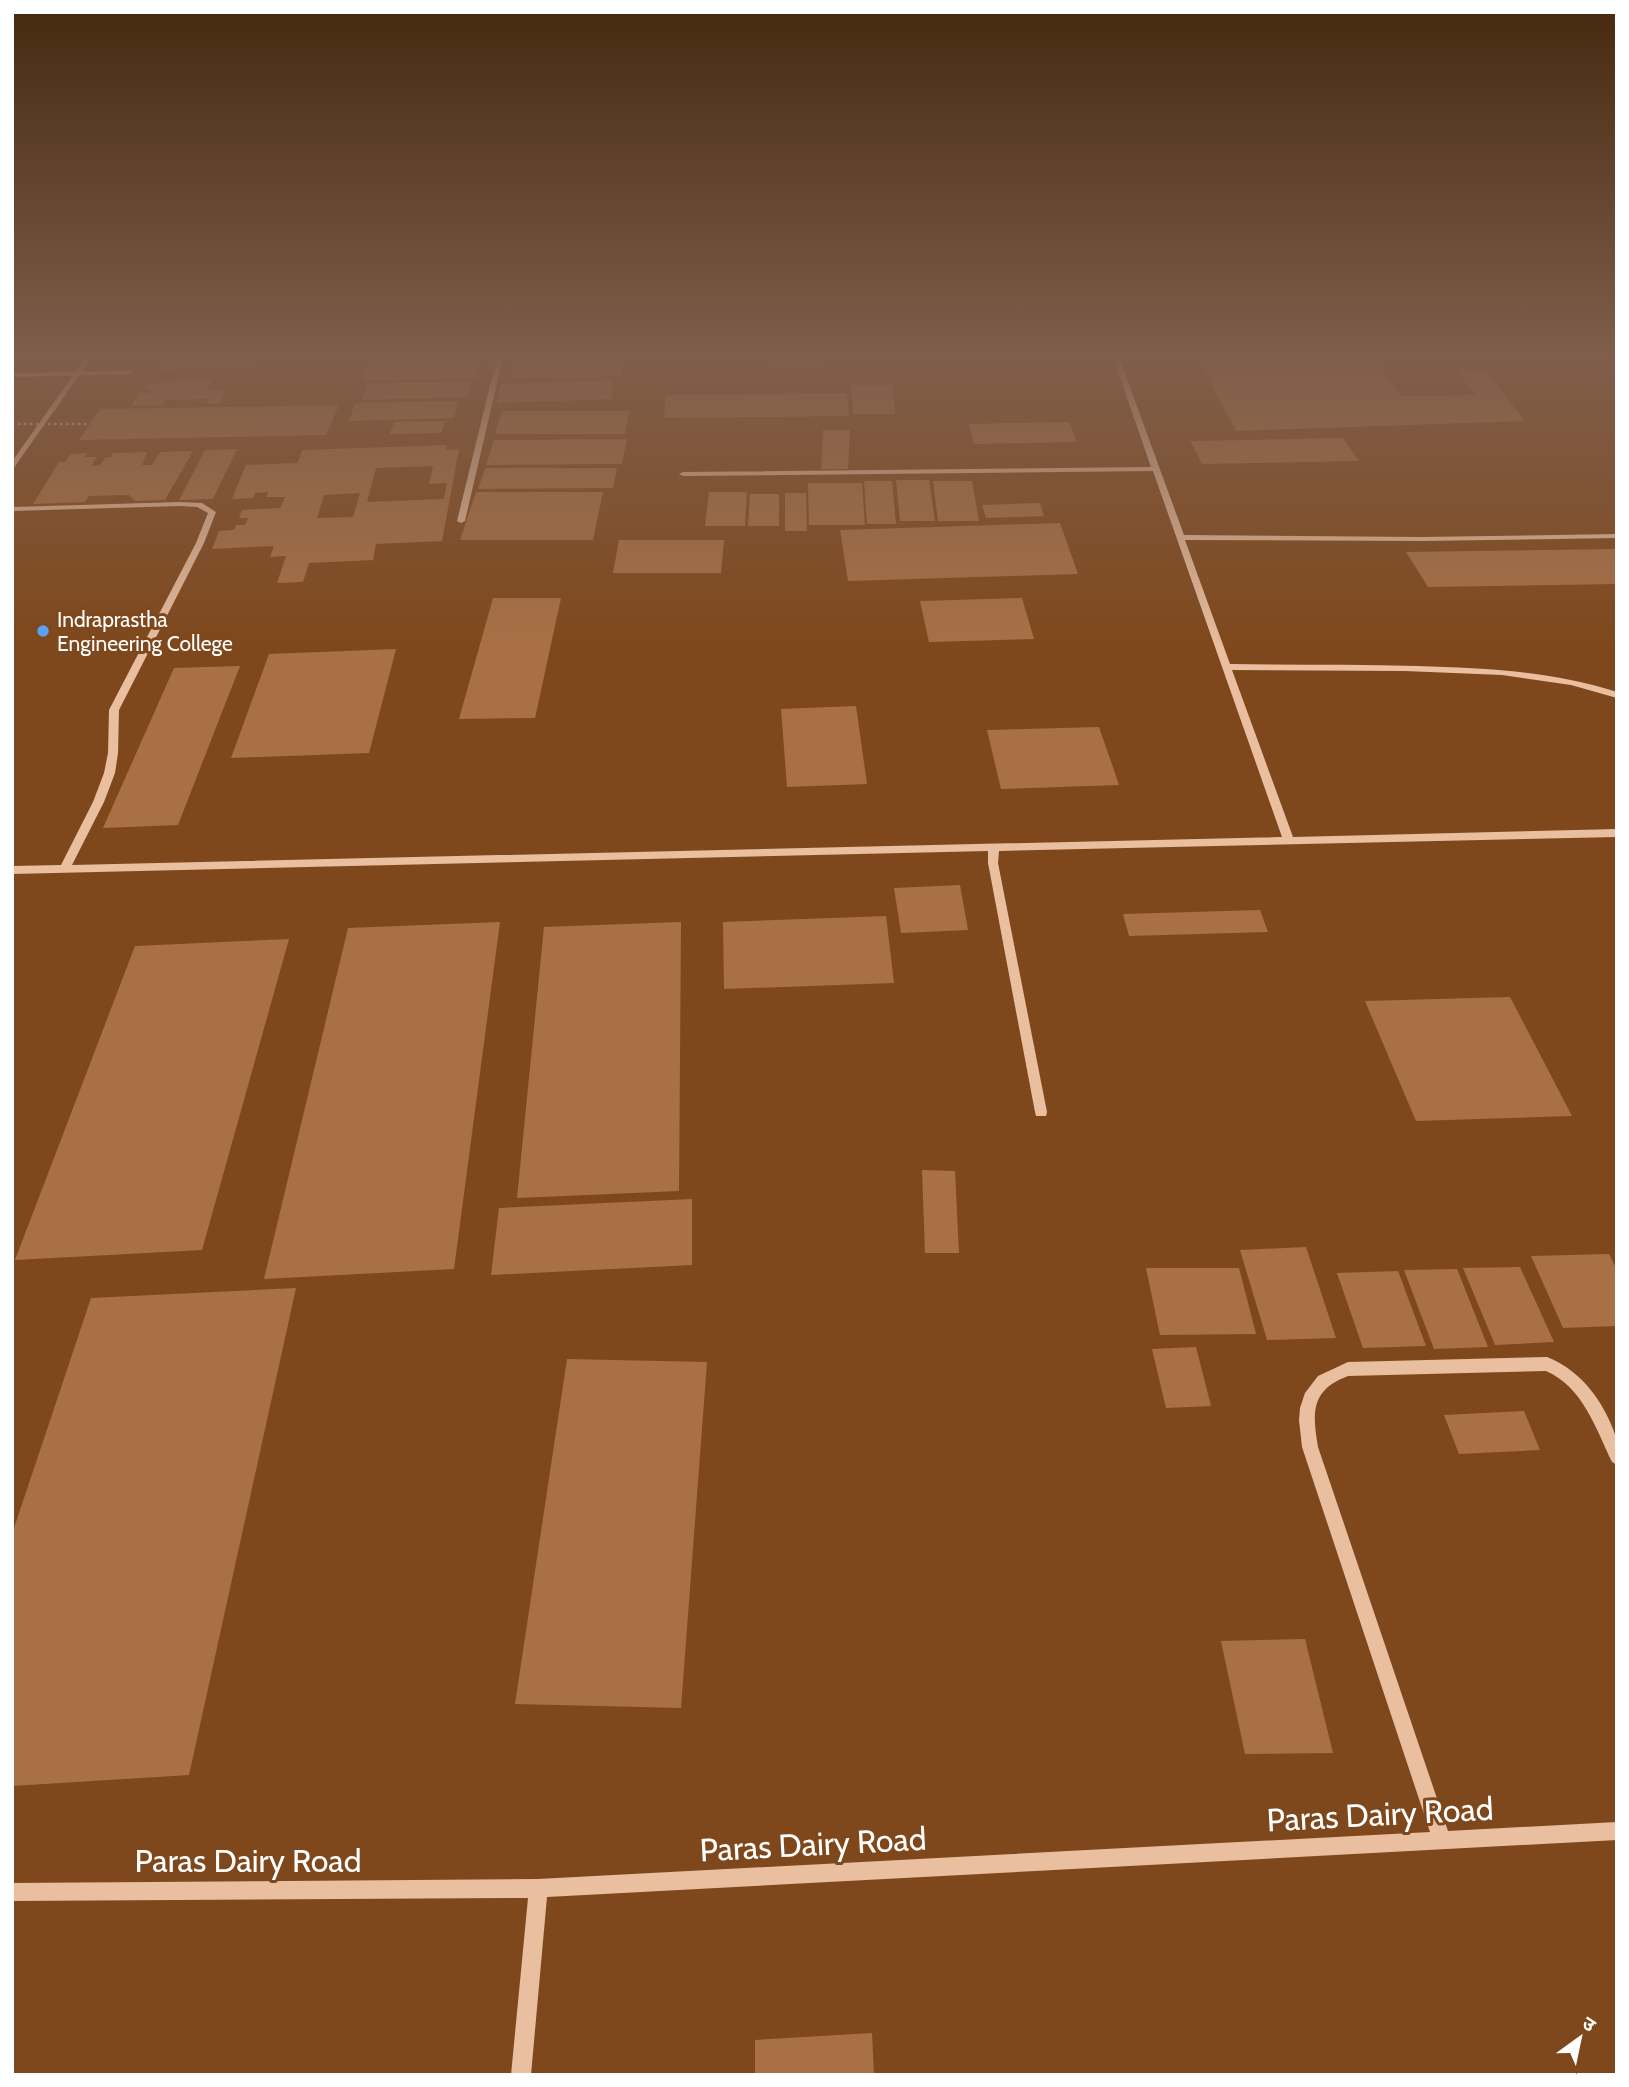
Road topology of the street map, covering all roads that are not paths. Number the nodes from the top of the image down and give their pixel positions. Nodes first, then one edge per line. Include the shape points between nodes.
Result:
1 (477, 454) edge
2 (1149, 454) edge
3 (1154, 469) junction
4 (683, 474) dead end
5 (12, 509) edge
6 (461, 521) dead end
7 (1617, 536) edge
8 (1179, 537) junction
9 (1227, 667) junction
10 (1617, 695) edge
11 (1617, 833) edge
12 (1289, 841) junction
13 (994, 847) junction
14 (12, 870) edge
15 (64, 870) junction
16 (1041, 1112) dead end
17 (1617, 1457) edge
18 (1617, 1831) edge
19 (1442, 1841) junction
20 (538, 1888) junction
21 (12, 1892) edge
22 (521, 2075) edge

1 - 6 street
2 - 3 lane
3 - 4 street
3 - 8 lane
5 - 15 street via 180,504 199,505 212,512 114,710 109,775
7 - 8 lane
8 - 9 lane
9 - 10 street via 1523,673 1563,678
9 - 12 lane
11 - 12 street
12 - 13 street
13 - 15 street
13 - 16 street via 993,863
14 - 15 street
17 - 19 street via 1575,1380 1547,1364 1348,1369 1329,1375 1308,1401 1310,1447
18 - 19 street, Paras Dairy Road
19 - 20 street, Paras Dairy Road
20 - 21 street, Paras Dairy Road
20 - 22 street

